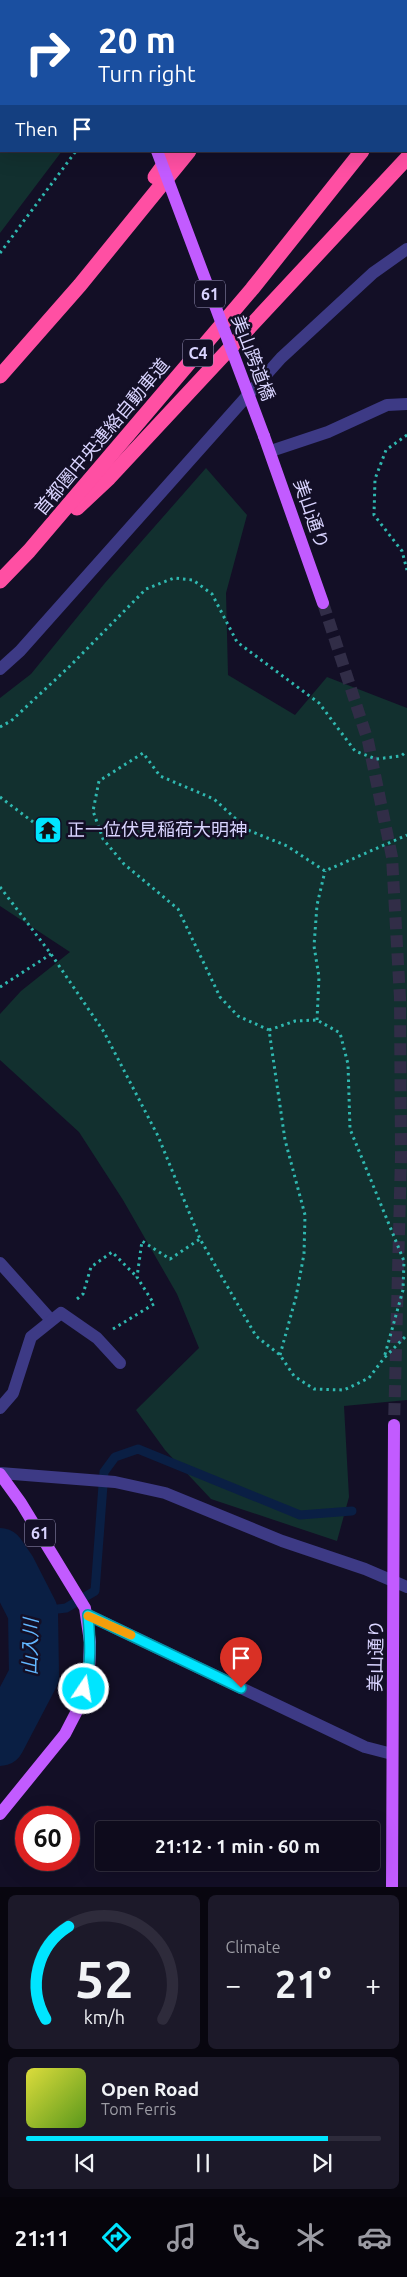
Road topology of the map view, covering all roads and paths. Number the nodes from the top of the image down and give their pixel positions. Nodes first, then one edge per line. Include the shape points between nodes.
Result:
1 (75, 152) edge
2 (156, 152) edge
3 (173, 152) edge
4 (188, 152) edge
5 (361, 152) edge
6 (407, 158) edge
7 (407, 249) edge
8 (0, 253) edge
9 (80, 285) junction
10 (0, 376) edge
11 (407, 404) edge
12 (407, 435) edge
13 (264, 436) joint
14 (271, 451) junction
15 (30, 551) junction
16 (407, 570) edge
17 (0, 581) edge
18 (323, 604) tunnel mouth
19 (0, 669) edge
20 (0, 727) edge
21 (407, 751) edge
22 (0, 798) edge
23 (33, 822) dead end
24 (407, 835) edge
25 (325, 871) junction
26 (0, 887) edge
27 (51, 954) junction
28 (0, 988) edge
29 (317, 1020) junction
30 (270, 1030) junction
31 (200, 1239) junction
32 (0, 1263) edge
33 (137, 1277) junction
34 (56, 1316) junction
35 (130, 1319) dead end
36 (407, 1335) edge
37 (280, 1355) junction
38 (384, 1358) junction
39 (120, 1363) dead end
40 (0, 1408) edge
41 (394, 1425) tunnel mouth
42 (0, 1474) edge
43 (394, 1582) junction
44 (407, 1587) edge
45 (86, 1611) junction
46 (392, 1754) junction
47 (0, 1814) edge
48 (392, 1887) edge

1 - 8 path
2 - 13 main road, 美山跨道橋 / 61, bridge
3 - 9 highway
4 - 9 highway
5 - 15 highway, 首都圏中央連絡自動車道 / C4 via 252,289
6 - 15 highway via 109,478
7 - 19 street via 373,273 281,358 20,651
9 - 10 highway
11 - 14 street via 387,404 328,432
12 - 16 path via 386,450 376,479 374,514 402,552
13 - 14 main road, 美山通り / 61
14 - 18 main road, 美山通り / 61
15 - 17 highway, 首都圏中央連絡自動車道 / C4
20 - 21 path via 12,721 146,589 174,578 193,580 212,594 237,642 318,703 355,752 376,759 401,756
22 - 23 path
24 - 25 path
25 - 29 path via 317,905 314,946 319,977
25 - 30 path via 287,846 248,830 214,799 160,776 143,753 99,781 93,811 103,839 124,864 178,908 220,996 238,1016
26 - 27 path
27 - 28 path
27 - 31 path via 104,1032 158,1136
29 - 30 path via 294,1021
29 - 38 path via 340,1033 348,1064 350,1128 404,1261 402,1290
30 - 37 path via 285,1140 305,1214 304,1254
31 - 33 path via 170,1259 142,1241
31 - 37 path via 256,1336
32 - 34 street
33 - 34 path via 112,1252 91,1267 83,1294
33 - 35 path via 154,1304
34 - 39 street via 97,1338
34 - 40 street via 31,1337 13,1394
36 - 38 path
37 - 38 path via 294,1376 314,1389 344,1390 368,1378
41 - 43 main road, 美山通り
42 - 43 street via 115,1482 165,1493
42 - 45 main road, 61
43 - 44 street
43 - 46 main road, 美山通り
45 - 46 street via 365,1747
45 - 47 main road, 61 via 89,1673 80,1705 65,1734
46 - 48 main road, 美山通り

